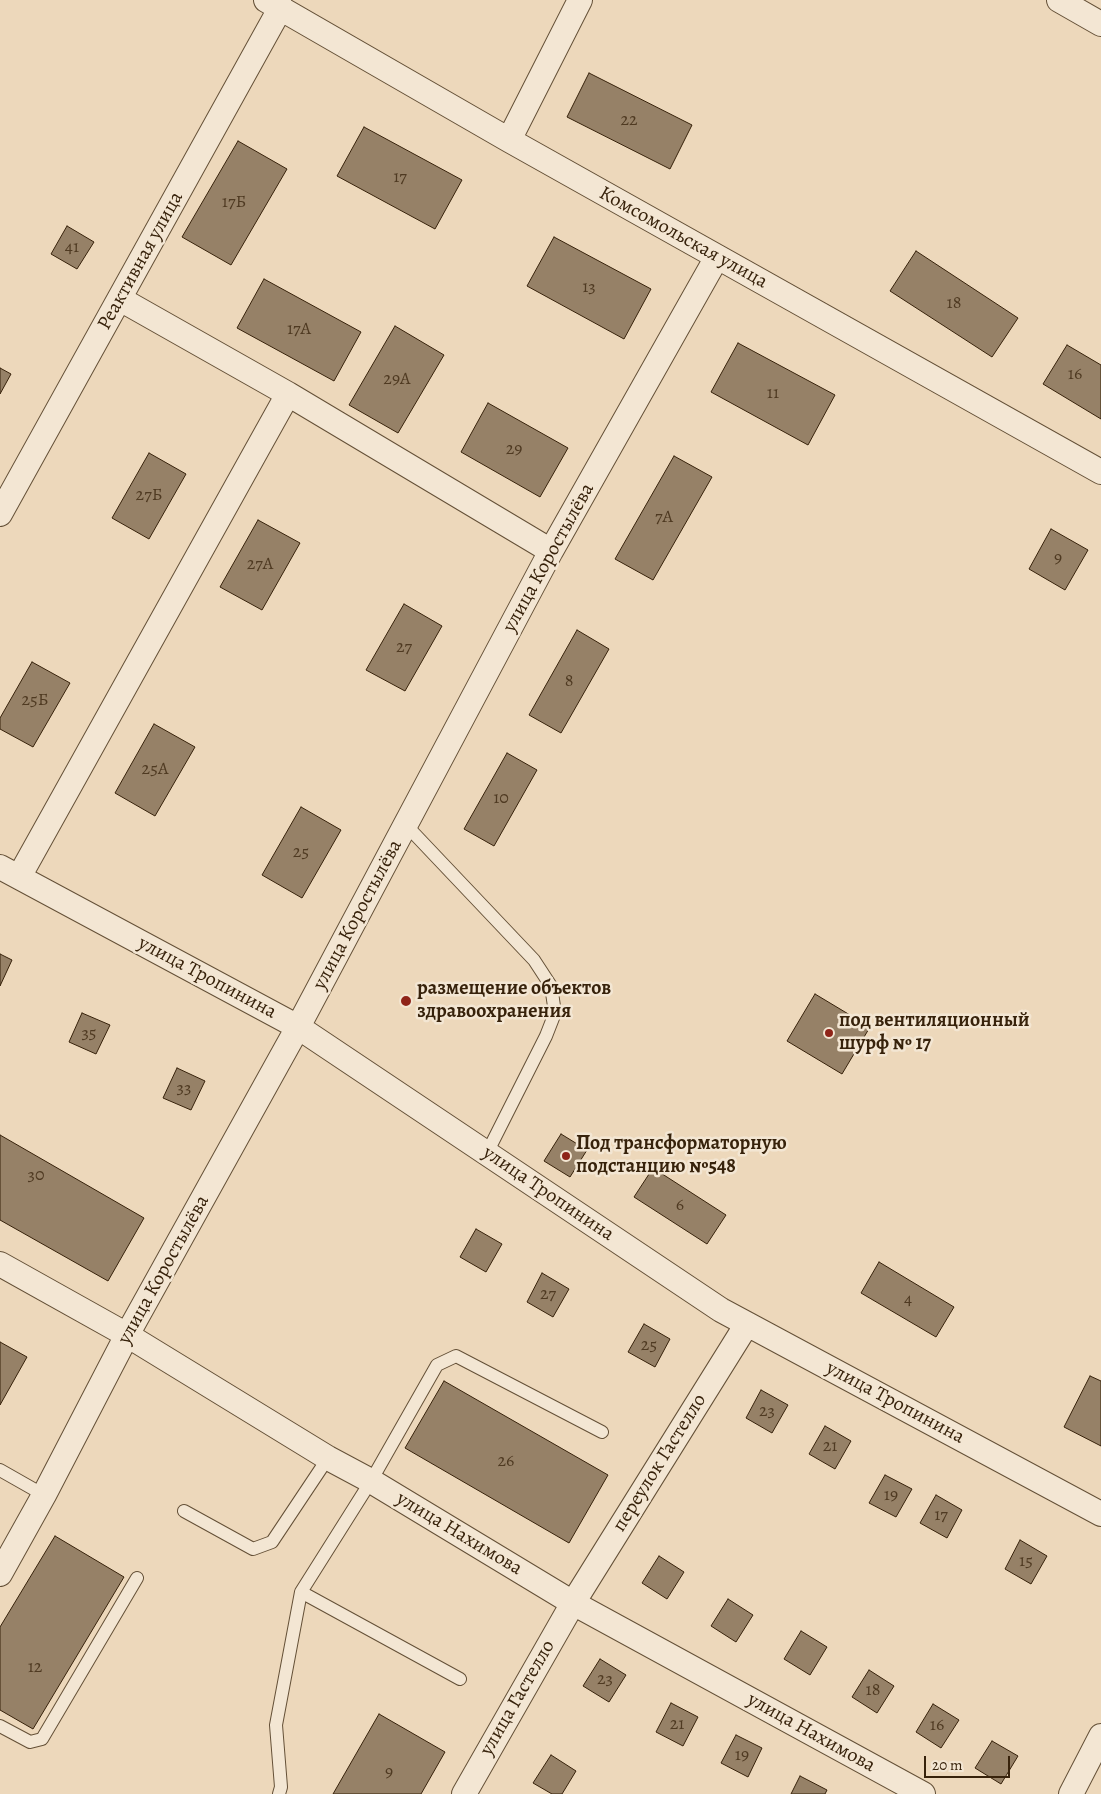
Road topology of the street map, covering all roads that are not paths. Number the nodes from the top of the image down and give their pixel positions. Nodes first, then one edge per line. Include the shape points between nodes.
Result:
1 (580, 0) edge
2 (1058, 0) edge
3 (273, 4) edge
4 (1101, 24) edge
5 (509, 140) junction
6 (717, 257) junction
7 (120, 299) junction
8 (288, 394) junction
9 (1101, 472) edge
10 (0, 514) edge
11 (551, 551) junction
12 (406, 825) junction
13 (10, 872) edge
14 (298, 1027) junction
15 (487, 1154) junction
16 (0, 1264) edge
17 (747, 1324) junction
18 (127, 1335) junction
19 (602, 1432) dead end
20 (328, 1458) junction
21 (0, 1470) edge
22 (371, 1481) junction
23 (44, 1495) junction
24 (184, 1511) dead end
25 (1101, 1514) edge
26 (0, 1574) edge
27 (137, 1578) dead end
28 (301, 1592) junction
29 (573, 1603) junction
30 (460, 1679) dead end
31 (0, 1726) edge
32 (1101, 1736) edge
33 (279, 1794) edge
34 (464, 1794) edge
35 (923, 1794) edge
36 (1071, 1794) edge

1 - 5 street
2 - 4 street
3 - 5 street, Комсомольская улица
3 - 7 street, Реактивная улица
5 - 6 street, Комсомольская улица
6 - 9 street, Комсомольская улица
6 - 11 street, улица Коростылёва
7 - 8 street
7 - 10 street, Реактивная улица
8 - 11 street
8 - 13 street
11 - 12 street, улица Коростылёва
12 - 14 street, улица Коростылёва
12 - 15 lane via 534,960 551,986 555,1013
13 - 14 street, улица Тропинина
14 - 15 street, улица Тропинина
14 - 18 street, улица Коростылёва
15 - 17 street, улица Тропинина via 721,1310
16 - 18 street, улица Нахимова
17 - 25 street, улица Тропинина
17 - 29 street, переулок Гастелло
18 - 20 street, улица Нахимова
18 - 23 street, улица Коростылёва
19 - 22 lane via 456,1356 437,1365
20 - 22 street, улица Нахимова
20 - 24 lane via 272,1542 253,1549
21 - 23 lane
22 - 28 lane
22 - 29 street, улица Нахимова
23 - 26 street, улица Коростылёва
27 - 31 lane via 42,1739 30,1742
28 - 30 lane
28 - 33 lane via 276,1725
29 - 34 street, улица Гастелло
29 - 35 street, улица Нахимова
32 - 36 street

